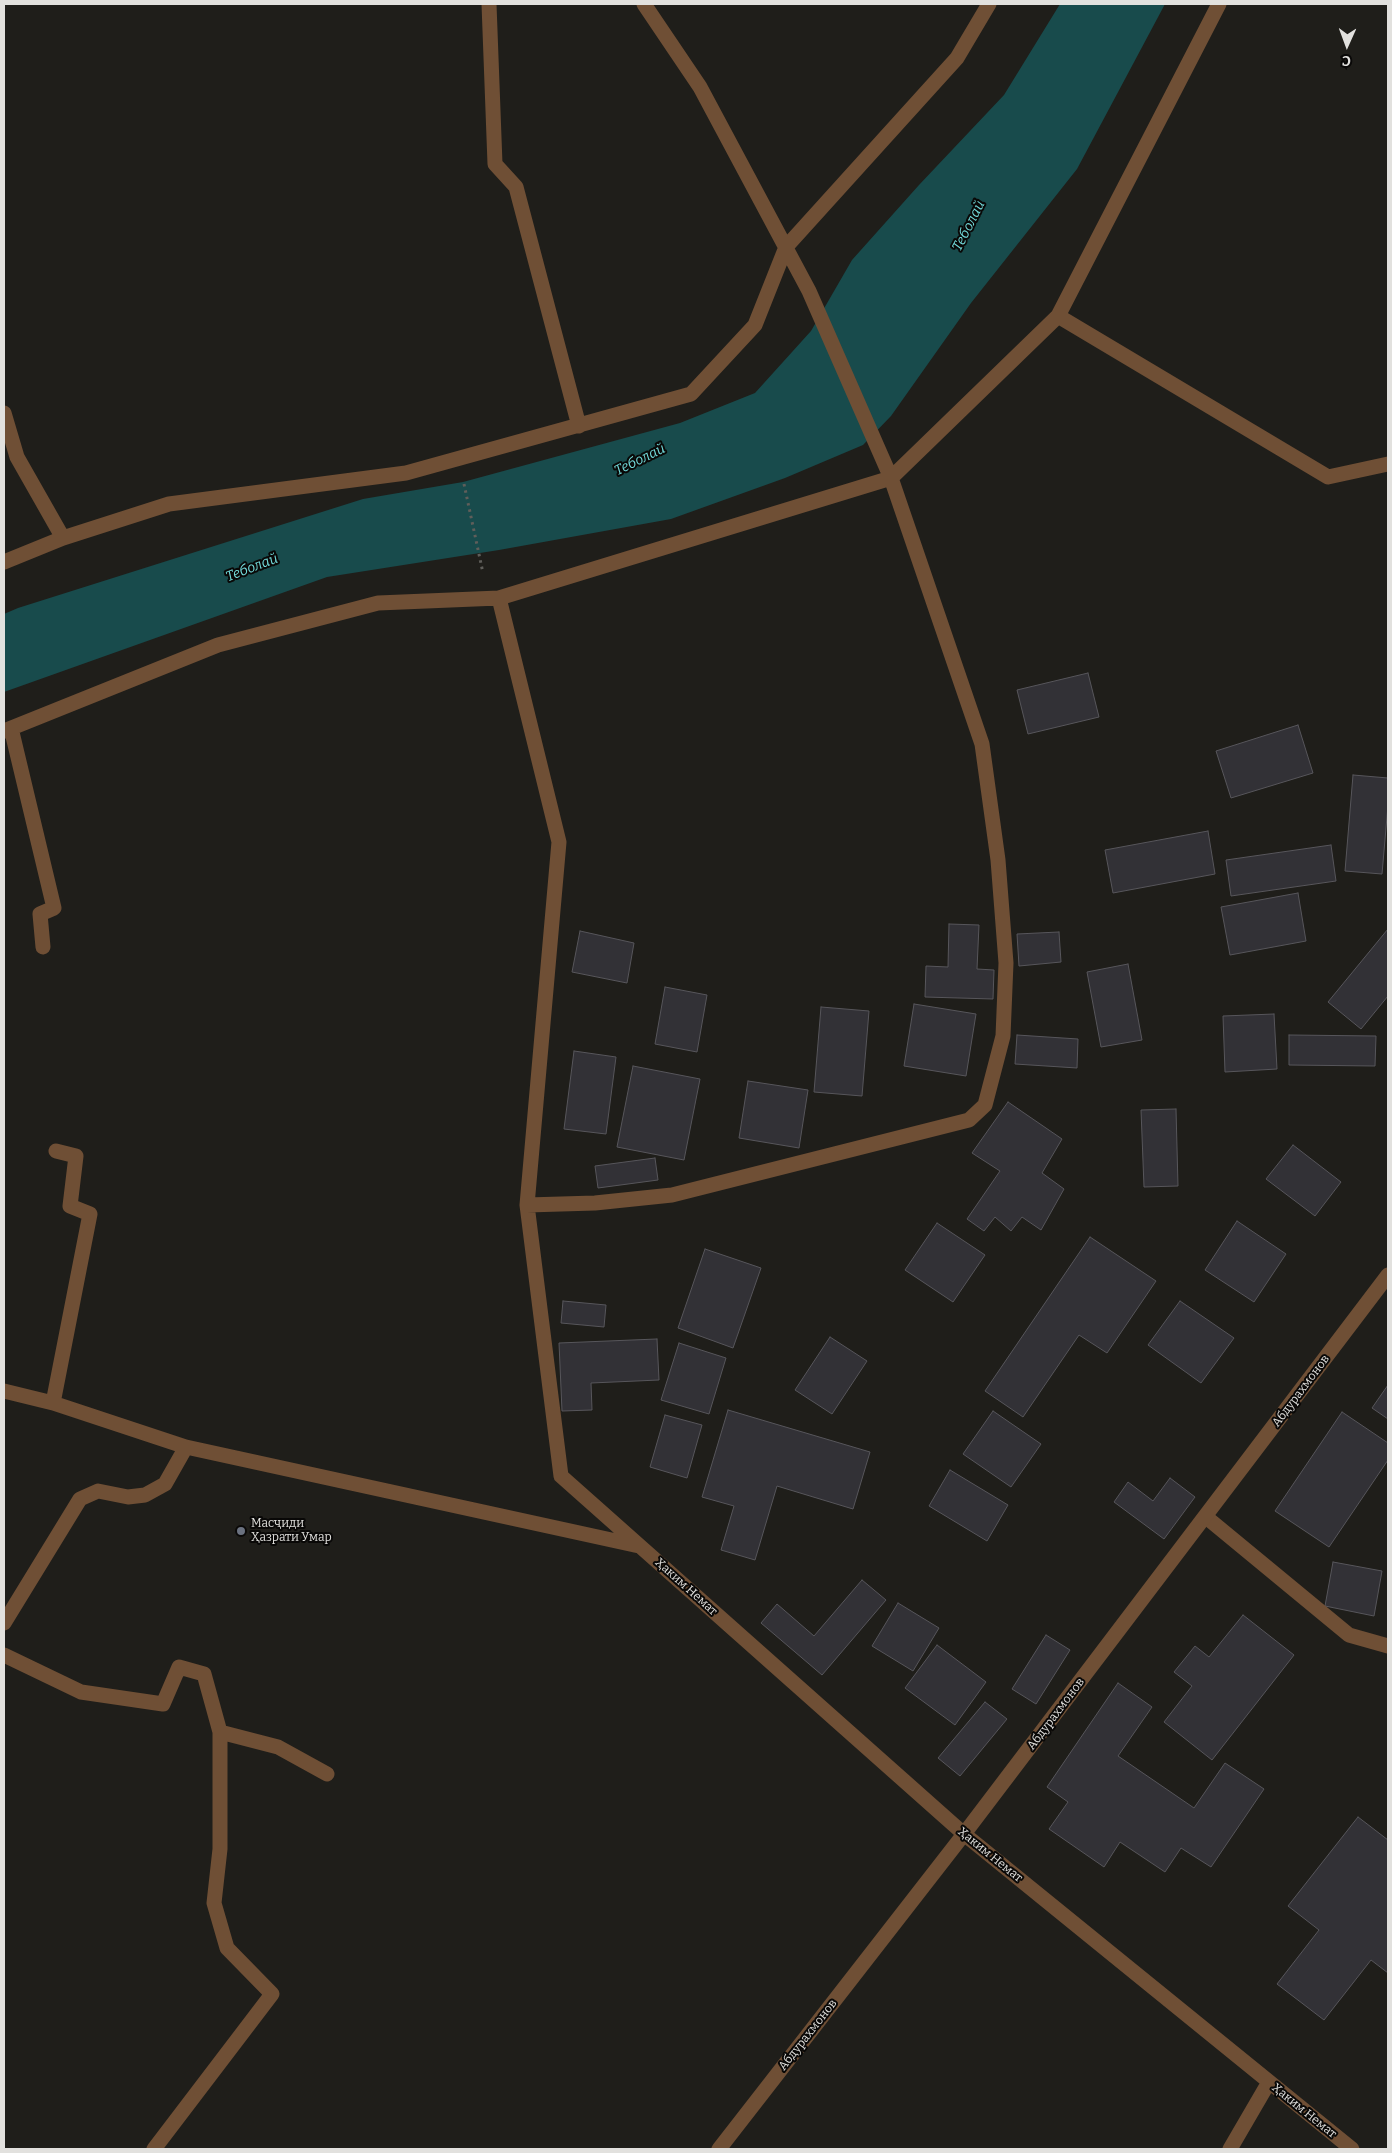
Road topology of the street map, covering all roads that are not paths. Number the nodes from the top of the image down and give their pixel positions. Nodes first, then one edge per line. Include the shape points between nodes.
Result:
1 (489, 4) edge
2 (644, 4) edge
3 (989, 4) edge
4 (1219, 4) edge
5 (786, 247) junction
6 (1058, 316) junction
7 (4, 414) edge
8 (579, 426) junction
9 (1388, 464) edge
10 (891, 478) junction
11 (63, 538) junction
12 (4, 562) edge
13 (499, 598) junction
14 (8, 729) edge
15 (43, 947) dead end
16 (56, 1151) dead end
17 (527, 1205) junction
18 (1388, 1275) edge
19 (4, 1391) edge
20 (52, 1403) junction
21 (186, 1447) junction
22 (1206, 1517) junction
23 (640, 1546) junction
24 (4, 1623) edge
25 (1388, 1646) edge
26 (4, 1655) edge
27 (220, 1732) junction
28 (327, 1774) dead end
29 (964, 1834) junction
30 (1269, 2082) junction
31 (154, 2149) edge
32 (719, 2149) edge
33 (1230, 2149) edge
34 (1352, 2149) edge

1 - 8 street via 495,164 516,187
2 - 5 street via 700,87
3 - 5 street via 957,58
4 - 6 street
5 - 8 street via 754,325 691,394
5 - 10 street via 809,291
6 - 9 street via 1328,477
6 - 10 street
7 - 11 street via 17,457
8 - 11 street via 406,473 169,504
10 - 13 street
10 - 17 street via 982,744 998,860 1006,963 1003,1036 984,1105 969,1120 672,1194 594,1203
11 - 12 street
13 - 14 street via 378,603 218,645
13 - 17 street, Ҳаким Немат via 559,842
14 - 15 street via 54,908 40,914
16 - 20 street via 76,1156 70,1206 90,1214
17 - 23 street, Ҳаким Немат via 561,1476
18 - 22 street, Абдурахмонов
19 - 20 street
20 - 21 street
21 - 23 street
21 - 24 street via 166,1484 145,1496 128,1497 98,1491 80,1499
22 - 25 street via 1349,1635
22 - 29 street, Абдурахмонов
23 - 29 street, Ҳаким Немат
26 - 27 street via 81,1692 163,1704 179,1667 204,1674
27 - 28 street via 278,1747
27 - 31 street via 220,1849 214,1903 227,1948 272,1994
29 - 30 street, Ҳаким Немат
29 - 32 street, Абдурахмонов
30 - 33 street
30 - 34 street, Ҳаким Немат

